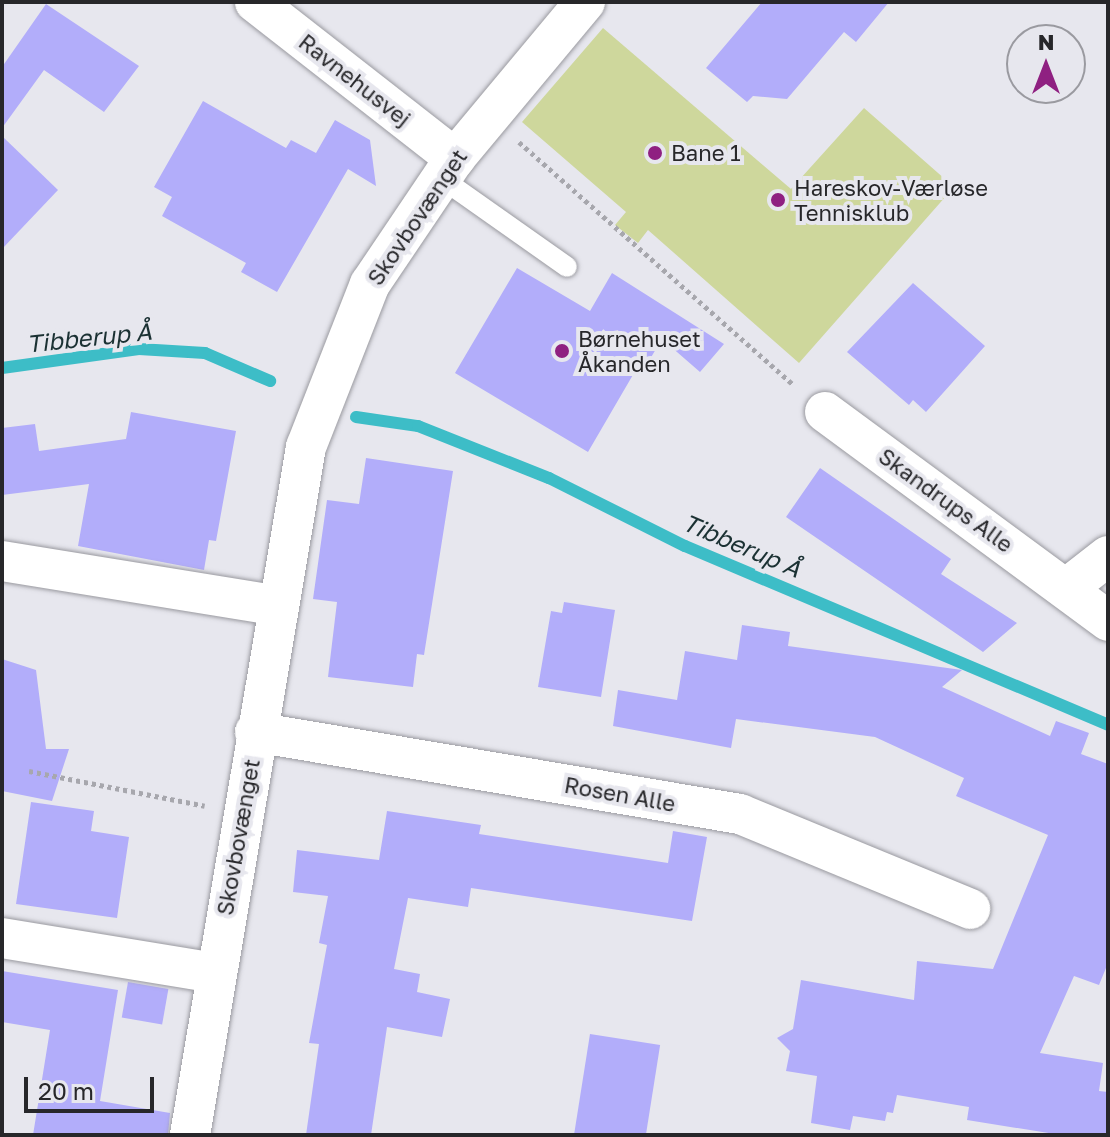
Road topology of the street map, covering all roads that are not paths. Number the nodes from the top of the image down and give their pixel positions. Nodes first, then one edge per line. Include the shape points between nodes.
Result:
1 (255, 2) edge
2 (585, 2) edge
3 (448, 168) junction
4 (567, 267) dead end
5 (825, 412) road end
6 (1108, 556) edge
7 (2, 561) edge
8 (1067, 588) junction
9 (275, 605) junction
10 (1108, 621) edge
11 (255, 732) junction
12 (970, 909) dead end
13 (2, 938) edge
14 (215, 973) junction
15 (190, 1135) edge

1 - 3 street, Ravnehusvej
2 - 3 street, Skovbovænget
3 - 4 lane
3 - 9 street, Skovbovænget via 370,284 311,432
5 - 8 street, Skandrups Alle
6 - 8 street
7 - 9 street
8 - 10 street, Skandrups Alle
9 - 11 street, Skovbovænget
11 - 12 street, Rosen Alle via 740,814
11 - 14 street, Skovbovænget
13 - 14 street
14 - 15 street, Skovbovænget

